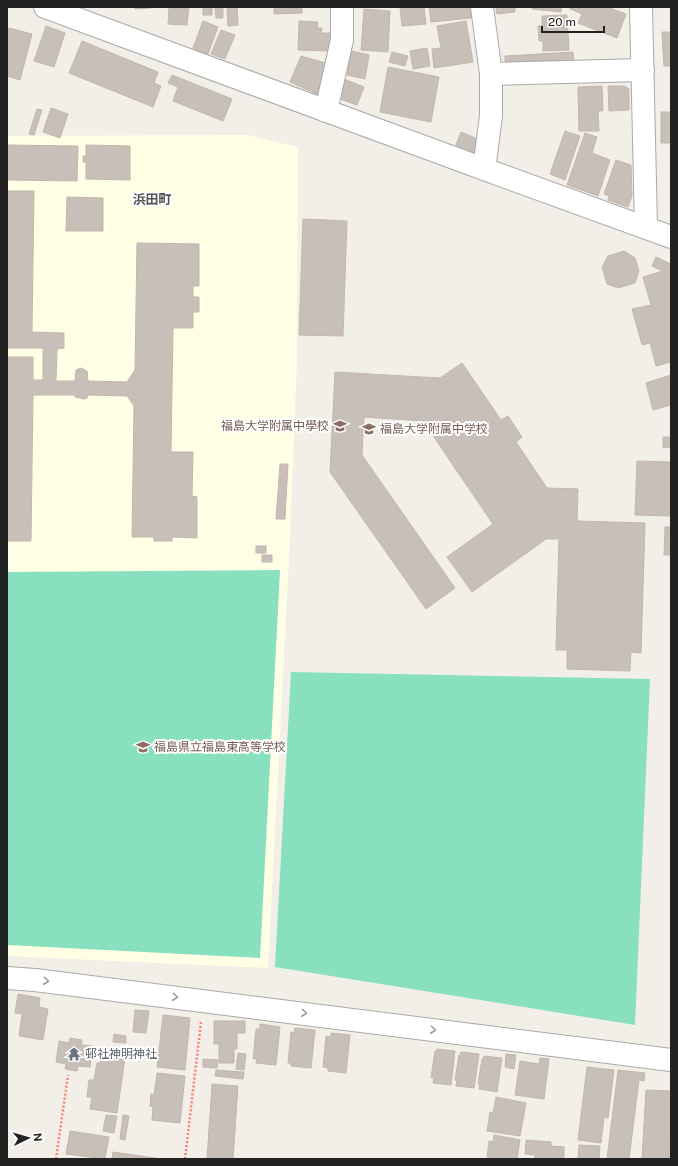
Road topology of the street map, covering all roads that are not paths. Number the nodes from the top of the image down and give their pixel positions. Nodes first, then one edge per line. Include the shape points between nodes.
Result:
1 (45, 7) edge
2 (342, 7) edge
3 (482, 7) edge
4 (641, 7) edge
5 (642, 70) junction
6 (491, 74) junction
7 (326, 111) junction
8 (484, 169) junction
9 (646, 227) junction
10 (671, 237) edge
11 (7, 978) edge
12 (671, 1060) edge

1 - 7 street
2 - 7 street via 342,40
3 - 6 street
4 - 5 street
5 - 6 street
5 - 9 street
6 - 8 street via 491,116
7 - 8 street
8 - 9 street
9 - 10 street
11 -> 12 street

